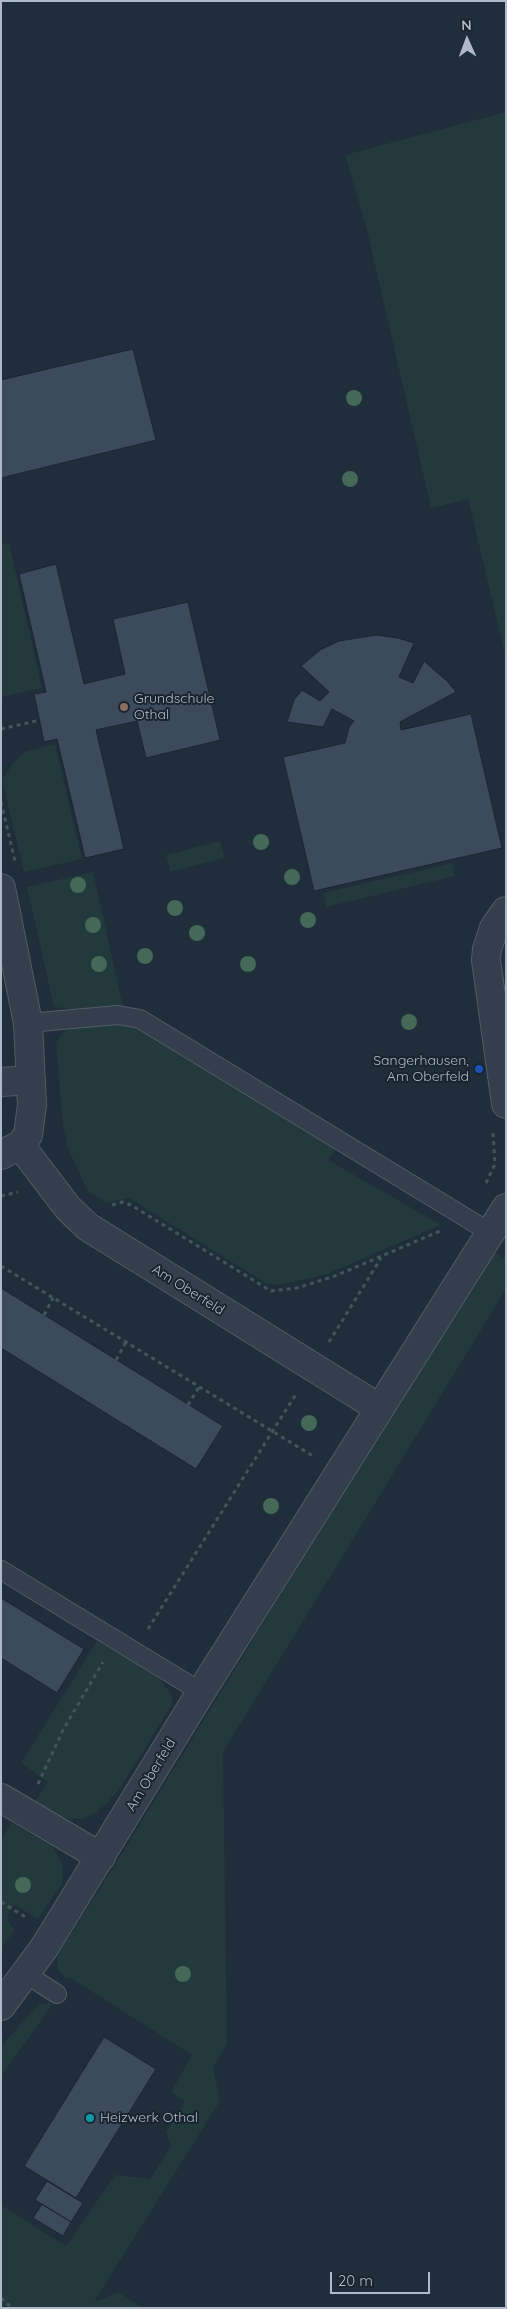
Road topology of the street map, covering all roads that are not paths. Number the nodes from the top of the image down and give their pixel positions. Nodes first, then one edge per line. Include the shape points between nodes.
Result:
1 (1, 888) edge
2 (506, 911) edge
3 (28, 1023) junction
4 (31, 1080) junction
5 (1, 1082) edge
6 (506, 1104) edge
7 (11, 1150) edge
8 (506, 1208) edge
9 (491, 1233) junction
10 (379, 1408) junction
11 (1, 1570) edge
12 (201, 1692) junction
13 (12, 1804) edge
14 (101, 1857) junction
15 (26, 1974) junction
16 (58, 1994) dead end
17 (1, 2006) edge

1 - 3 street
2 - 6 street via 494,928 486,960
3 - 4 street
3 - 9 lane via 118,1015 140,1020
4 - 5 street
4 - 7 street via 30,1130
7 - 10 street, Am Oberfeld via 88,1227
8 - 9 street, Am Oberfeld
9 - 10 street, Am Oberfeld
10 - 12 street, Am Oberfeld
11 - 12 lane
12 - 14 street, Am Oberfeld
13 - 14 street
14 - 15 street, Am Oberfeld
15 - 16 lane
15 - 17 street, Am Oberfeld

